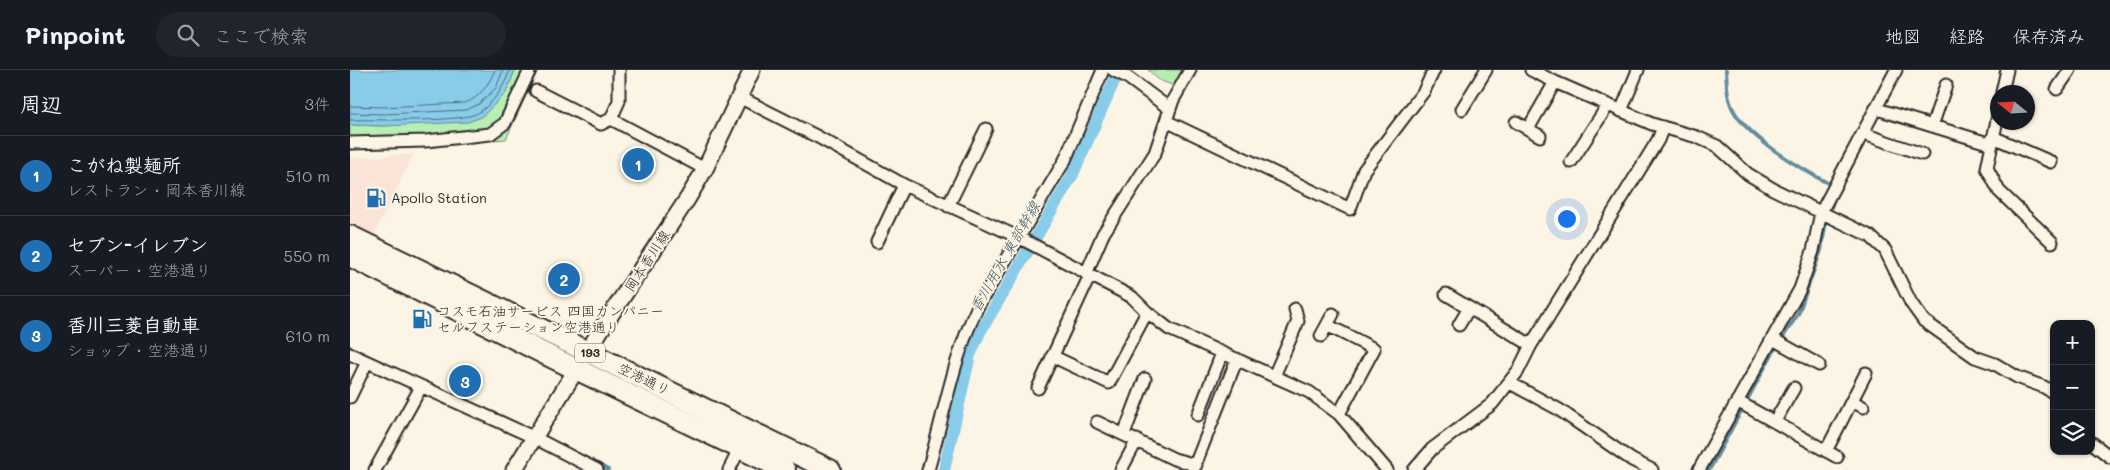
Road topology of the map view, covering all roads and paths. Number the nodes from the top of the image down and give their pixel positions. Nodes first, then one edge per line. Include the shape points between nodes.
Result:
1 (530, 70) edge
2 (619, 70) edge
3 (752, 70) edge
4 (1104, 70) edge
5 (1113, 70) edge
6 (1190, 70) edge
7 (1434, 70) edge
8 (1486, 70) edge
9 (1532, 70) edge
10 (1638, 70) edge
11 (1896, 70) edge
12 (2007, 70) edge
13 (2070, 70) edge
14 (1555, 82) junction
15 (1946, 85) dead end
16 (2004, 85) edge
17 (2057, 89) dead end
18 (536, 91) dead end
19 (740, 98) junction
20 (1608, 105) junction
21 (1170, 109) junction
22 (1462, 109) dead end
23 (1877, 109) junction
24 (1621, 111) junction
25 (610, 119) junction
26 (1166, 121) junction
27 (1516, 122) dead end
28 (1932, 126) junction
29 (1663, 127) junction
30 (986, 129) dead end
31 (1528, 129) junction
32 (1994, 130) edge
33 (1864, 134) junction
34 (1540, 136) dead end
35 (1992, 140) junction
36 (350, 143) edge
37 (1922, 154) dead end
38 (1571, 162) dead end
39 (2051, 162) dead end
40 (706, 169) junction
41 (904, 185) junction
42 (948, 206) junction
43 (1825, 214) junction
44 (350, 236) edge
45 (877, 242) dead end
46 (2052, 242) dead end
47 (1028, 243) junction
48 (350, 256) edge
49 (1088, 275) junction
50 (1446, 294) dead end
51 (1469, 308) junction
52 (1295, 309) dead end
53 (1147, 312) junction
54 (1333, 314) dead end
55 (1327, 325) junction
56 (1459, 325) dead end
57 (1321, 336) dead end
58 (1777, 341) junction
59 (1531, 345) junction
60 (588, 352) junction
61 (1222, 353) junction
62 (350, 354) edge
63 (1052, 356) junction
64 (1237, 360) junction
65 (367, 362) junction
66 (1820, 365) dead end
67 (576, 369) junction
68 (1866, 373) dead end
69 (1274, 376) junction
70 (1145, 379) dead end
71 (1510, 383) junction
72 (420, 387) junction
73 (1038, 388) dead end
74 (1794, 388) dead end
75 (2050, 391) edge
76 (350, 397) edge
77 (1123, 398) dead end
78 (1852, 401) junction
79 (1742, 403) junction
80 (1134, 404) junction
81 (1863, 407) dead end
82 (1339, 414) junction
83 (1198, 415) dead end
84 (1775, 421) junction
85 (1097, 422) dead end
86 (1124, 434) junction
87 (533, 438) junction
88 (1137, 440) junction
89 (2095, 445) edge
90 (740, 448) junction
91 (1826, 450) junction
92 (1837, 457) dead end
93 (2110, 457) edge
94 (1195, 467) edge
95 (375, 470) edge
96 (514, 470) edge
97 (597, 470) edge
98 (729, 470) edge
99 (785, 470) edge
100 (830, 470) edge
101 (928, 470) edge
102 (1121, 470) edge
103 (1387, 470) edge
104 (1414, 470) edge
105 (1652, 470) edge
106 (1699, 470) edge

1 - 36 street via 506,123 490,134 426,141
2 - 25 street via 619,101
3 - 19 main road, 岡本香川線
4 - 47 street
5 - 21 street
6 - 21 street
7 - 26 street via 1424,91 1364,170 1350,209
8 - 22 street
9 - 14 street
10 - 24 street
11 - 23 street
12 - 16 street
13 - 17 street
14 - 20 street
14 - 31 street
15 - 28 street
18 - 25 street via 601,124
19 - 40 main road, 岡本香川線
19 - 41 street
20 - 24 street
20 - 38 street
21 - 26 street
23 - 28 street
23 - 33 street
24 - 29 street
25 - 40 street
26 - 49 street via 1155,153 1103,234
27 - 31 street
28 - 35 street
29 - 43 street via 1717,146 1748,174
29 - 59 street
30 - 42 street
31 - 34 street
32 - 35 street
33 - 37 street
33 - 43 street
35 - 39 street
35 - 46 street via 1987,168 1999,191
40 - 60 main road, 岡本香川線
41 - 42 street
41 - 45 street
42 - 47 street
43 - 58 street via 1800,289
43 - 75 street via 1870,236 1885,250 1911,303 1924,321 1975,357
44 - 60 highway, 空港通り / 193
47 - 49 street
47 - 101 street via 968,326 952,372
48 - 67 highway, 空港通り / 193
49 - 53 street via 1132,297
49 - 63 street
50 - 51 street
51 - 56 street
51 - 59 street
52 - 69 street via 1298,321
53 - 61 street via 1169,329
53 - 63 street via 1109,383
54 - 55 street
55 - 57 street
55 - 82 street via 1374,349
58 - 66 street
58 - 79 street
59 - 71 street
60 - 67 main road, 岡本香川線
60 - 100 highway, 空港通り / 193
61 - 64 street
61 - 83 street
62 - 65 street
63 - 73 street
64 - 69 street
64 - 94 street
65 - 72 street
65 - 76 street
67 - 87 main road, 岡本香川線
67 - 90 highway, 空港通り / 193
68 - 78 street
69 - 82 street via 1309,392
70 - 80 street
71 - 104 street via 1492,404 1432,449
71 - 105 street via 1558,409
72 - 87 street
72 - 95 street
74 - 84 street
77 - 80 street
78 - 81 street
78 - 91 street
79 - 84 street
79 - 106 street
80 - 86 street
82 - 103 street
84 - 91 street
85 - 86 street
86 - 88 street
87 - 96 main road, 岡本香川線
87 - 97 street
88 - 94 street
88 - 102 street
89 - 93 street
90 - 98 street
90 - 99 highway, 空港通り / 193
91 - 92 street

